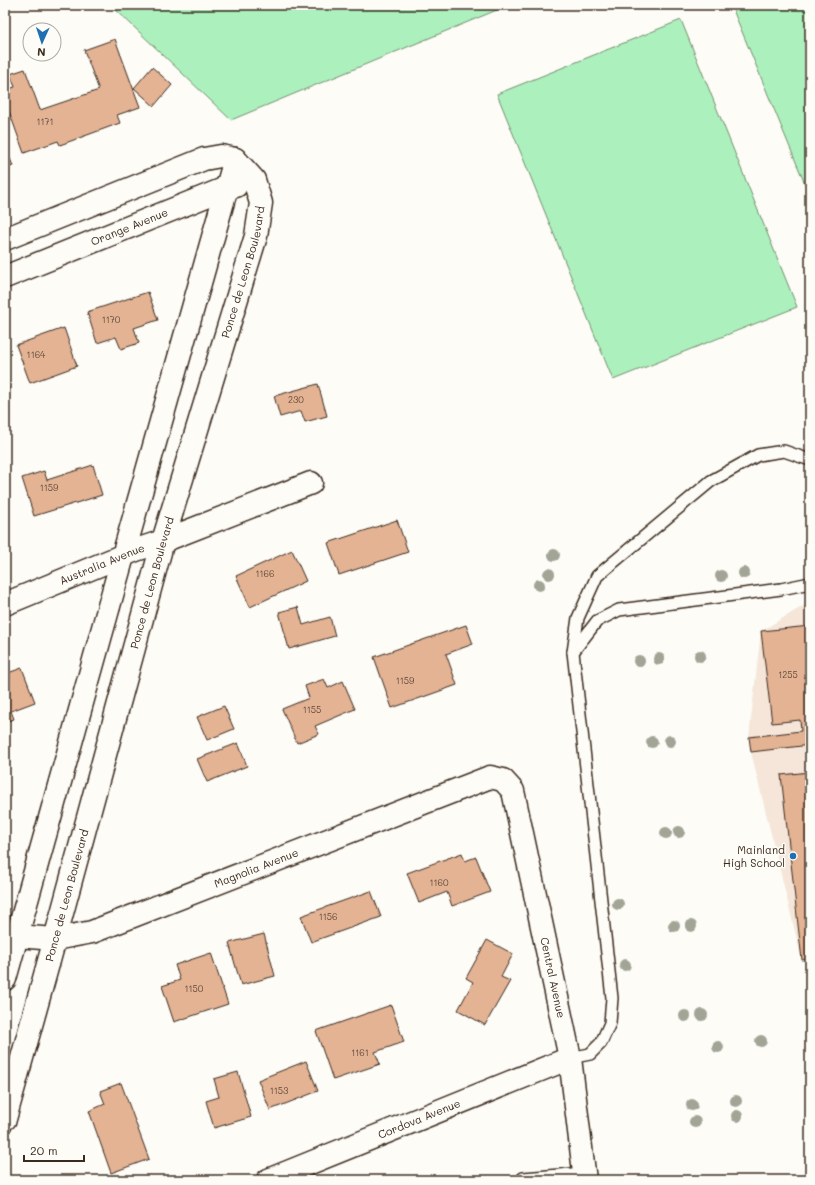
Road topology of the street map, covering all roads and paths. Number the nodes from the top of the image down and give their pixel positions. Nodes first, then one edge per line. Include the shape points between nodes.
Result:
1 (235, 159) junction
2 (254, 180) junction
3 (226, 188) junction
4 (5, 240) edge
5 (5, 277) edge
6 (810, 460) edge
7 (311, 483) dead end
8 (163, 541) junction
9 (123, 556) junction
10 (810, 583) edge
11 (5, 604) edge
12 (573, 652) junction
13 (503, 780) joint
14 (11, 936) edge
15 (55, 939) junction
16 (5, 978) edge
17 (570, 1058) junction
18 (5, 1119) edge
19 (584, 1177) edge
20 (523, 1178) dead end
21 (268, 1180) edge

1 - 2 street, Ponce de Leon Boulevard
1 - 3 street
1 - 4 street via 221,156 204,159
2 - 3 street, Orange Avenue
2 - 8 street, Ponce de Leon Boulevard via 261,203 256,236
3 - 5 street, Orange Avenue
3 - 9 street
6 - 12 lane via 784,451 758,455 711,481 597,576 578,618
7 - 8 street, Australia Avenue
8 - 9 street, Australia Avenue
8 - 15 street, Ponce de Leon Boulevard
9 - 11 street, Australia Avenue
9 - 14 street
10 - 12 lane via 619,610 597,621
12 - 17 lane via 612,998 610,1023 601,1043 590,1054
13 - 15 street, Magnolia Avenue via 490,777 92,932
13 - 17 street, Central Avenue via 513,791
14 - 15 street, Magnolia Avenue
14 - 16 street
15 - 18 street, Ponce de Leon Boulevard
17 - 19 street, Central Avenue
17 - 21 street, Cordova Avenue
19 - 20 lane

